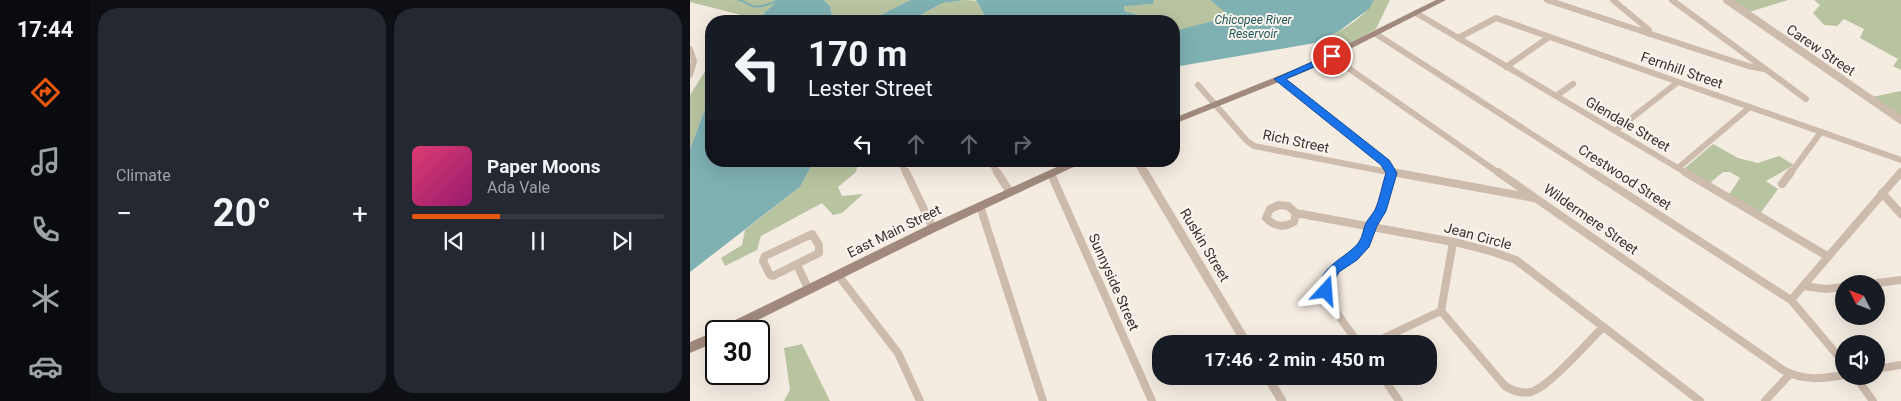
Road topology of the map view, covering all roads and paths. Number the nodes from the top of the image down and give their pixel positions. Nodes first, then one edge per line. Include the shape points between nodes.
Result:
1 (1442, 0) edge
2 (1547, 0) edge
3 (1613, 0) edge
4 (1672, 0) edge
5 (1727, 0) edge
6 (1416, 13) junction
7 (1376, 34) junction
8 (1649, 34) junction
9 (1549, 37) junction
10 (1458, 38) junction
11 (690, 49) edge
12 (1332, 56) junction
13 (1506, 67) junction
14 (1764, 68) junction
15 (690, 75) edge
16 (1279, 79) junction
17 (1678, 82) junction
18 (1573, 84) dead end
19 (1198, 85) dead end
20 (1556, 96) junction
21 (1806, 99) dead end
22 (1214, 105) junction
23 (1750, 107) junction
24 (1180, 119) edge
25 (1901, 120) edge
26 (1614, 131) junction
27 (1821, 132) junction
28 (1901, 160) edge
29 (903, 167) edge
30 (994, 167) edge
31 (1066, 167) edge
32 (1141, 167) edge
33 (1678, 168) junction
34 (1901, 172) edge
35 (1391, 173) junction
36 (1051, 174) junction
37 (1782, 184) dead end
38 (1010, 192) junction
39 (1882, 193) junction
40 (1537, 198) junction
41 (980, 206) junction
42 (1900, 211) edge
43 (1296, 213) dead end
44 (1371, 225) junction
45 (933, 228) junction
46 (1453, 242) junction
47 (1827, 256) junction
48 (797, 265) junction
49 (838, 275) junction
50 (1901, 280) edge
51 (1885, 282) edge
52 (1803, 286) junction
53 (1835, 288) edge
54 (809, 290) junction
55 (1791, 300) junction
56 (1441, 311) junction
57 (748, 320) edge
58 (1603, 327) junction
59 (1242, 335) edge
60 (1352, 335) edge
61 (1390, 335) edge
62 (705, 341) edge
63 (690, 348) edge
64 (1835, 352) edge
65 (1901, 365) edge
66 (1885, 368) edge
67 (1790, 374) junction
68 (1835, 377) edge
69 (1272, 385) edge
70 (1388, 385) edge
71 (1861, 385) edge
72 (920, 401) edge
73 (1043, 401) edge
74 (1152, 401) edge
75 (1282, 401) edge
76 (1399, 401) edge
77 (1700, 401) edge
78 (1766, 401) edge
79 (1873, 401) edge

1 - 6 main road
2 - 8 street
3 - 8 street via 1649,30
4 - 14 street
5 - 25 street, Carew Street
6 - 7 main road
6 - 10 street, Glendale Street
7 - 12 main road
7 - 55 street, Crestwood Street
8 - 14 street via 1748,66
9 - 10 street, Fernhill Street via 1496,18
9 - 13 street
9 - 17 street, Fernhill Street
10 - 13 street, Glendale Street
11 - 15 street via 694,62
12 - 16 main road
12 - 40 street, Wildermere Street
13 - 20 street, Glendale Street
14 - 21 street
16 - 22 main road
16 - 35 street via 1385,163
17 - 23 street, Fernhill Street
17 - 26 street
18 - 20 street
19 - 22 street, Rich Street
20 - 26 street, Glendale Street
22 - 24 main road
22 - 35 street, Rich Street via 1254,146
23 - 27 street, Fernhill Street
23 - 33 street
26 - 33 street, Glendale Street
27 - 28 street, Fernhill Street
27 - 37 street
29 - 45 street
30 - 38 street
31 - 36 main road, East Main Street
32 - 59 street, Ruskin Street
33 - 47 street, Glendale Street
34 - 39 street
35 - 40 street, Rich Street
35 - 44 street via 1380,211
36 - 38 main road, East Main Street
36 - 74 street, Sunnyside Street
38 - 41 main road, East Main Street
39 - 42 street
39 - 47 street
40 - 67 street, Wildermere Street
41 - 45 main road, East Main Street
41 - 73 street
43 - 44 street, Jean Circle
44 - 46 street, Jean Circle
44 - 60 street via 1362,248 1334,268 1326,291 1333,308
45 - 49 main road, East Main Street
46 - 56 street
46 - 58 street, Jean Circle via 1516,260
47 - 52 street
48 - 48 street via 819,253 812,234 765,256 763,261 773,276
48 - 54 street
49 - 54 main road, East Main Street
49 - 72 street via 898,353
50 - 51 street
52 - 53 street
52 - 55 street
54 - 57 main road, East Main Street
55 - 64 street, Crestwood Street
56 - 58 street via 1505,386 1513,392 1525,394 1543,386
56 - 61 street
58 - 77 street, Jean Circle
62 - 63 main road
65 - 66 street
67 - 68 street, Wildermere Street via 1818,380
67 - 78 street
69 - 75 street
70 - 76 street
71 - 79 street

